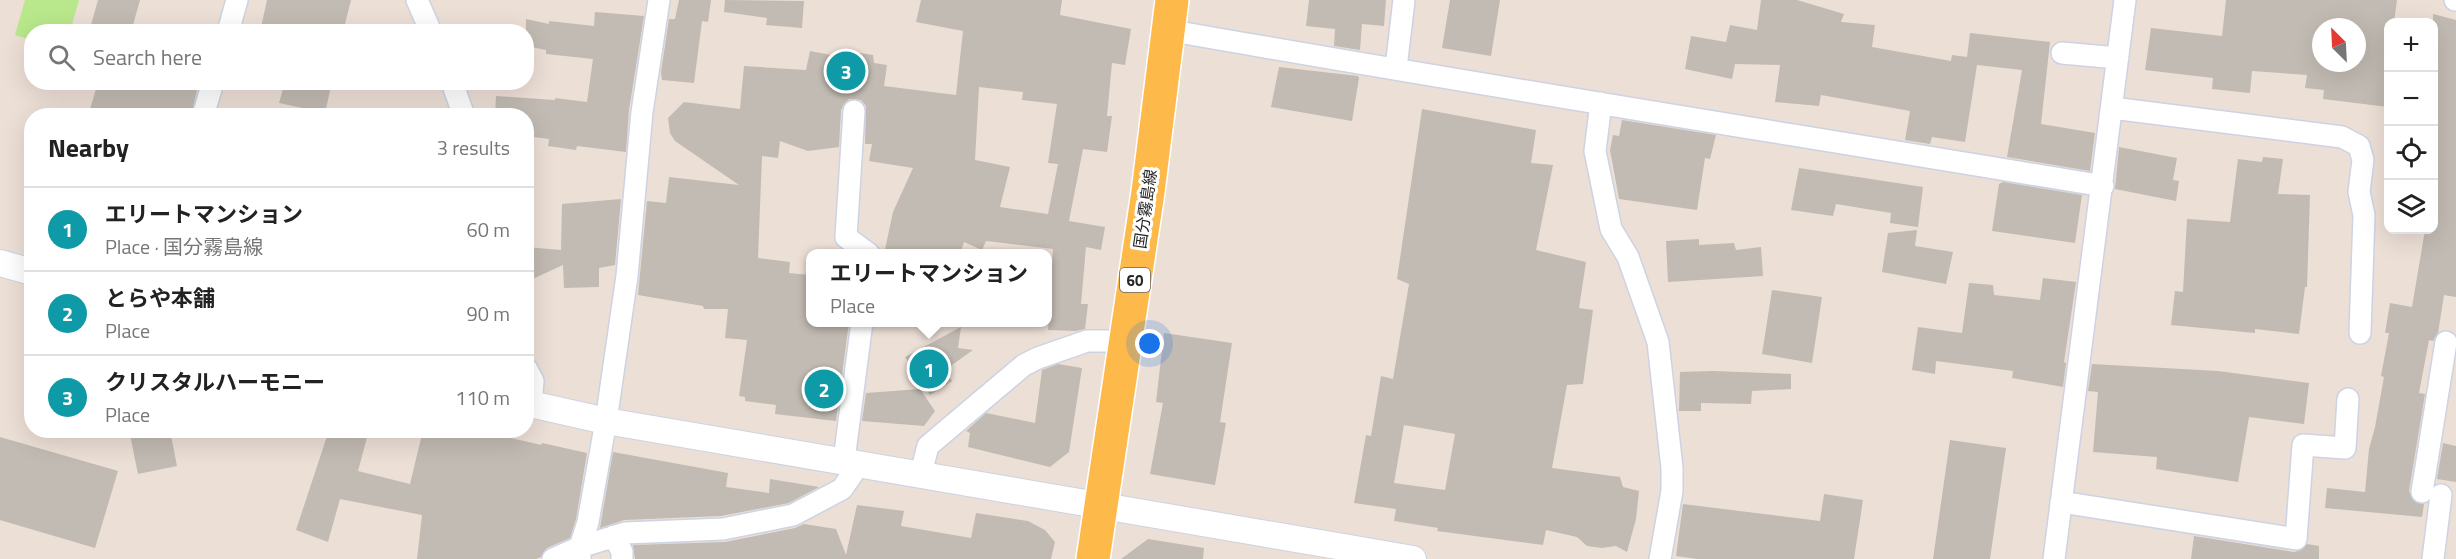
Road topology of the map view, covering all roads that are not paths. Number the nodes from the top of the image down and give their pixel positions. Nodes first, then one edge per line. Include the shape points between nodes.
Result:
1 (237, 0) edge
2 (417, 0) edge
3 (659, 0) edge
4 (1404, 0) edge
5 (2125, 0) edge
6 (1169, 15) edge
7 (230, 24) edge
8 (428, 24) edge
9 (2062, 53) dead end
10 (2118, 58) junction
11 (1396, 68) junction
12 (211, 90) edge
13 (455, 90) edge
14 (1601, 104) junction
15 (205, 108) edge
16 (461, 108) edge
17 (2112, 108) junction
18 (854, 111) dead end
19 (2103, 186) junction
20 (862, 249) edge
21 (0, 263) edge
22 (24, 270) edge
23 (862, 327) edge
24 (2360, 333) dead end
25 (1126, 341) junction
26 (2446, 342) dead end
27 (2348, 399) dead end
28 (534, 405) edge
29 (606, 421) junction
30 (852, 462) junction
31 (921, 473) junction
32 (2433, 494) edge
33 (2061, 502) junction
34 (1102, 505) junction
35 (614, 536) junction
36 (580, 553) edge
37 (553, 559) edge
38 (622, 559) edge
39 (1093, 559) edge
40 (1413, 559) edge
41 (1660, 559) edge
42 (2054, 559) edge
43 (2433, 559) edge

1 - 7 street
2 - 8 street
3 - 29 street
4 - 11 street
5 - 10 street
6 - 11 street
6 - 25 main road, 国分霧島線 / 60
9 - 10 street
10 - 17 street
11 - 14 street
12 - 15 street
13 - 16 street
14 - 19 street
14 - 41 street via 1595,151 1611,229 1628,257 1658,342 1672,468 1672,491
17 - 19 street
17 - 24 street via 2342,136 2359,146 2363,160 2359,192 2364,215
18 - 20 street via 846,237
19 - 33 street
21 - 22 street
23 - 30 street
25 - 31 street via 1087,341 1024,365 928,447
25 - 34 main road, 国分霧島線 / 60
26 - 32 street
27 - 33 street via 2345,448 2302,445 2296,539
28 - 29 street
29 - 30 street
29 - 36 street
30 - 31 street
30 - 35 street via 842,489 793,515 723,530 625,532
31 - 34 street
32 - 43 street
33 - 42 street
34 - 39 main road, 国分霧島線 / 60
34 - 40 street
35 - 36 street
35 - 38 street
36 - 37 street

